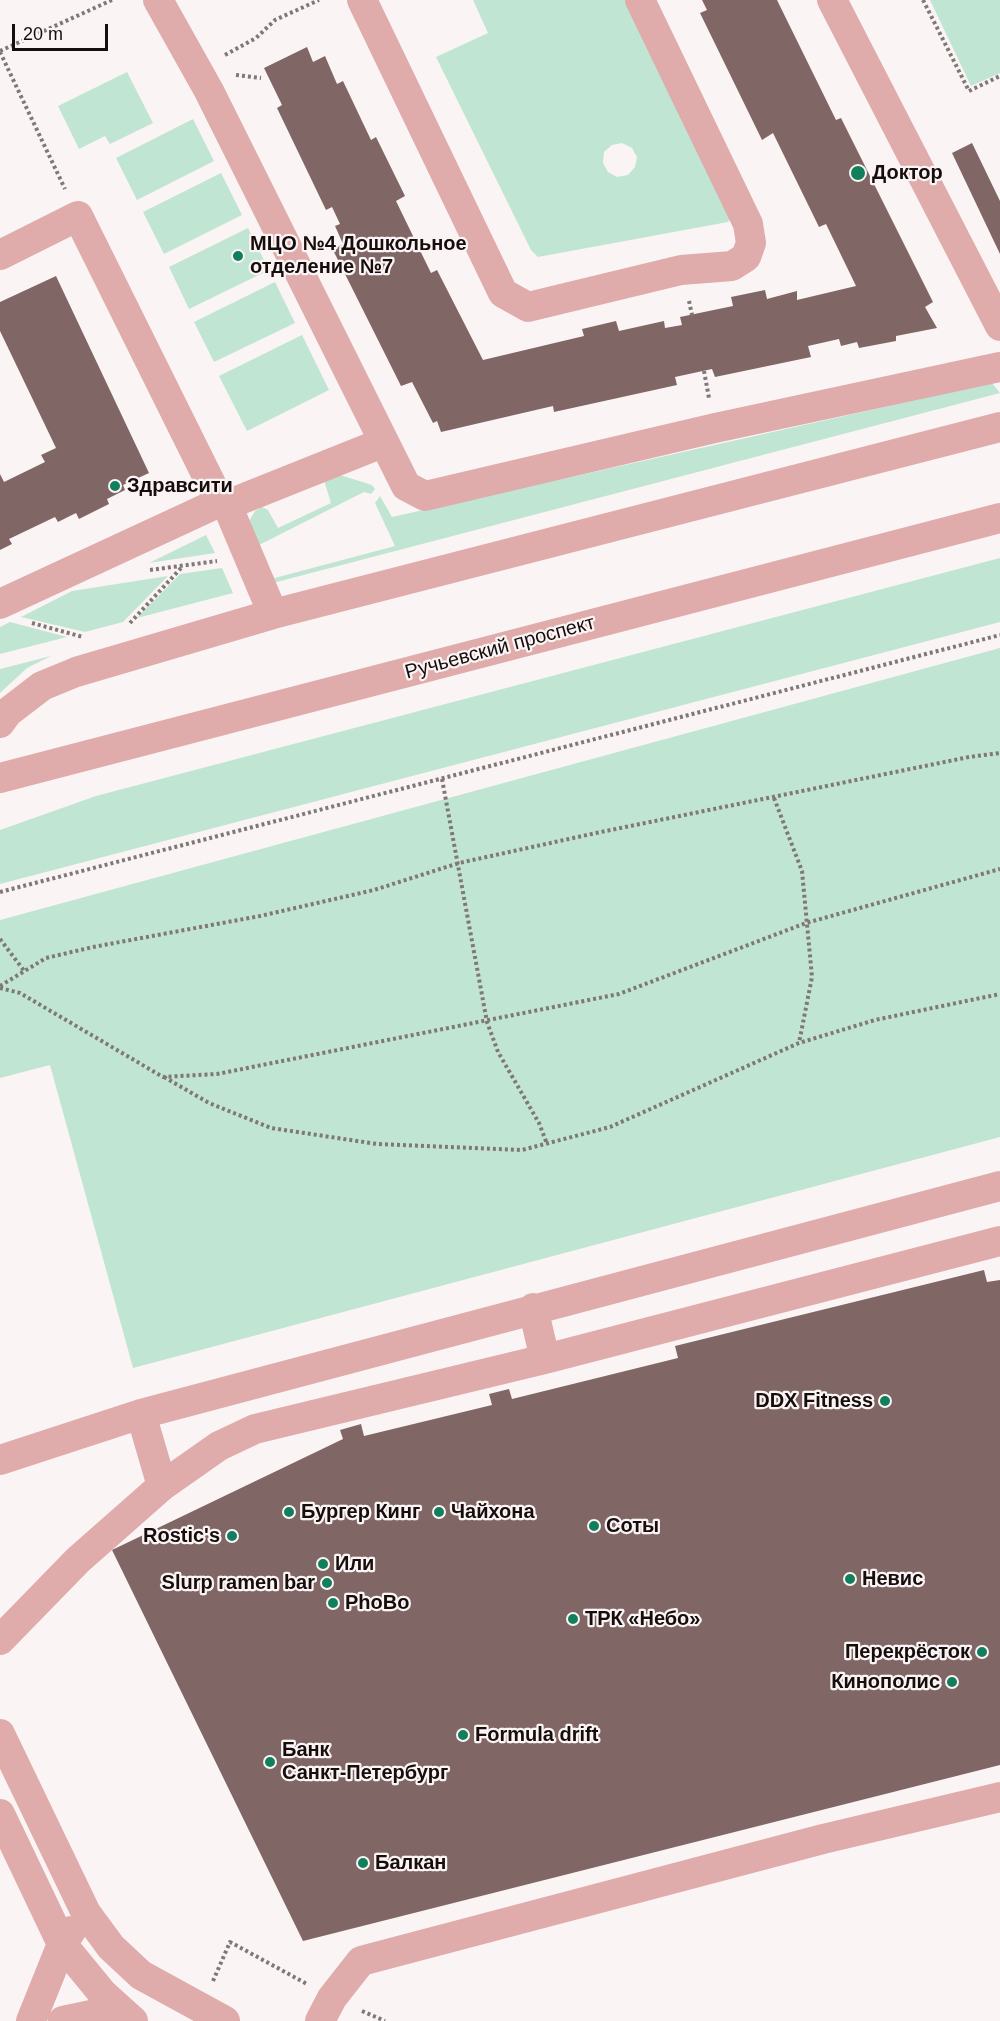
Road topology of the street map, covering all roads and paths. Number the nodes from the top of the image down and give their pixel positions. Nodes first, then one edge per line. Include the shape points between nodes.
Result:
1 (111, 0) edge
2 (158, 0) edge
3 (319, 0) edge
4 (362, 0) edge
5 (640, 0) edge
6 (832, 0) edge
7 (923, 0) edge
8 (0, 52) edge
9 (197, 69) junction
10 (1000, 76) edge
11 (78, 216) junction
12 (0, 255) edge
13 (1000, 326) edge
14 (1000, 367) edge
15 (1000, 427) edge
16 (382, 443) junction
17 (223, 503) junction
18 (1000, 518) edge
19 (182, 566) dead end
20 (0, 604) edge
21 (273, 614) junction
22 (24, 621) dead end
23 (123, 630) dead end
24 (1000, 634) edge
25 (87, 638) dead end
26 (0, 723) edge
27 (1000, 753) edge
28 (0, 778) edge
29 (442, 778) junction
30 (774, 798) junction
31 (459, 863) junction
32 (1000, 869) edge
33 (0, 892) edge
34 (806, 923) junction
35 (0, 939) edge
36 (25, 972) junction
37 (0, 987) edge
38 (1000, 994) edge
39 (486, 1022) junction
40 (799, 1043) junction
41 (163, 1077) junction
42 (547, 1144) junction
43 (1000, 1186) edge
44 (1000, 1241) edge
45 (533, 1308) junction
46 (382, 1350) junction
47 (545, 1359) junction
48 (394, 1396) junction
49 (141, 1414) junction
50 (0, 1460) edge
51 (162, 1486) junction
52 (0, 1640) edge
53 (0, 1734) edge
54 (1000, 1797) edge
55 (0, 1815) edge
56 (86, 1913) junction
57 (62, 1944) junction
58 (132, 2020) edge
59 (31, 2021) edge
60 (63, 2021) edge
61 (225, 2021) edge
62 (320, 2021) edge

1 - 8 path
2 - 9 street
3 - 9 path via 275,20 256,38
4 - 5 street via 503,293 528,307 681,270 732,266 746,257 751,243 748,224
6 - 13 street
7 - 10 path via 969,92
8 - 11 path
9 - 16 street
11 - 12 street
11 - 17 street
14 - 16 street via 425,496 406,486
15 - 21 street
16 - 17 street
17 - 20 street
17 - 21 street
18 - 28 street, Ручьевский проспект
19 - 23 path
21 - 26 street via 76,672 42,686
22 - 25 path
24 - 29 path
27 - 30 path
29 - 31 path
29 - 33 path
30 - 31 path
30 - 34 path via 802,871
31 - 36 path via 340,898 46,958
31 - 39 path via 460,889
32 - 34 path
34 - 39 path via 620,994
34 - 40 path via 812,977
35 - 36 path
36 - 37 path
37 - 41 path via 20,993
38 - 40 path via 875,1020
39 - 41 path via 217,1074
39 - 42 path
40 - 42 path via 610,1127
41 - 42 path via 209,1103 271,1128 377,1144 452,1149 522,1150
43 - 45 street
44 - 47 street
45 - 46 street
45 - 47 street
46 - 48 street
46 - 49 street
47 - 48 street
48 - 51 street via 255,1429 219,1446
49 - 50 street
49 - 51 street
51 - 52 street via 78,1560
53 - 56 street
54 - 62 street via 823,1839 361,1961 332,1998
55 - 57 street
56 - 57 street
56 - 61 street via 111,1947 141,1975
57 - 58 street via 103,1994
57 - 59 street
58 - 60 street via 91,2015

